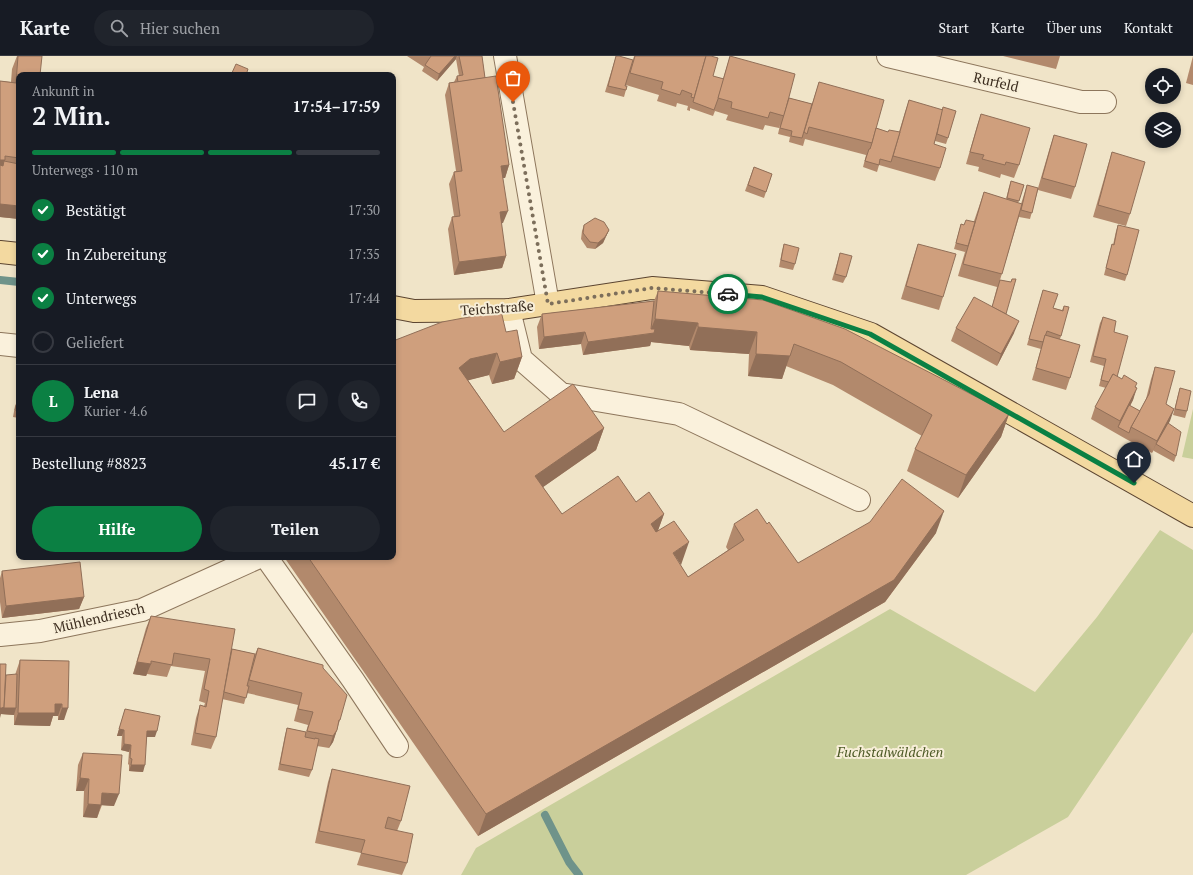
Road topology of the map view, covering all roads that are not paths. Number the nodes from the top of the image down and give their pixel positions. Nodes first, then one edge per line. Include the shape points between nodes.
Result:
1 (505, 56) edge
2 (888, 56) edge
3 (1105, 102) dead end
4 (0, 252) edge
5 (16, 254) edge
6 (548, 304) junction
7 (396, 308) edge
8 (509, 310) junction
9 (0, 344) edge
10 (16, 346) edge
11 (859, 500) dead end
12 (1193, 516) edge
13 (252, 560) edge
14 (268, 560) edge
15 (0, 635) edge
16 (397, 746) dead end

1 - 6 street
2 - 3 street, Rurfeld via 1081,102
4 - 5 main road
6 - 8 main road, Teichstraße
6 - 12 main road, Teichstraße via 652,288 762,297 870,334
7 - 8 main road, Teichstraße via 414,311
8 - 11 street via 521,359 561,394 680,414
9 - 10 street
13 - 15 street, Mühlendriesch via 142,610 40,631
14 - 16 street

